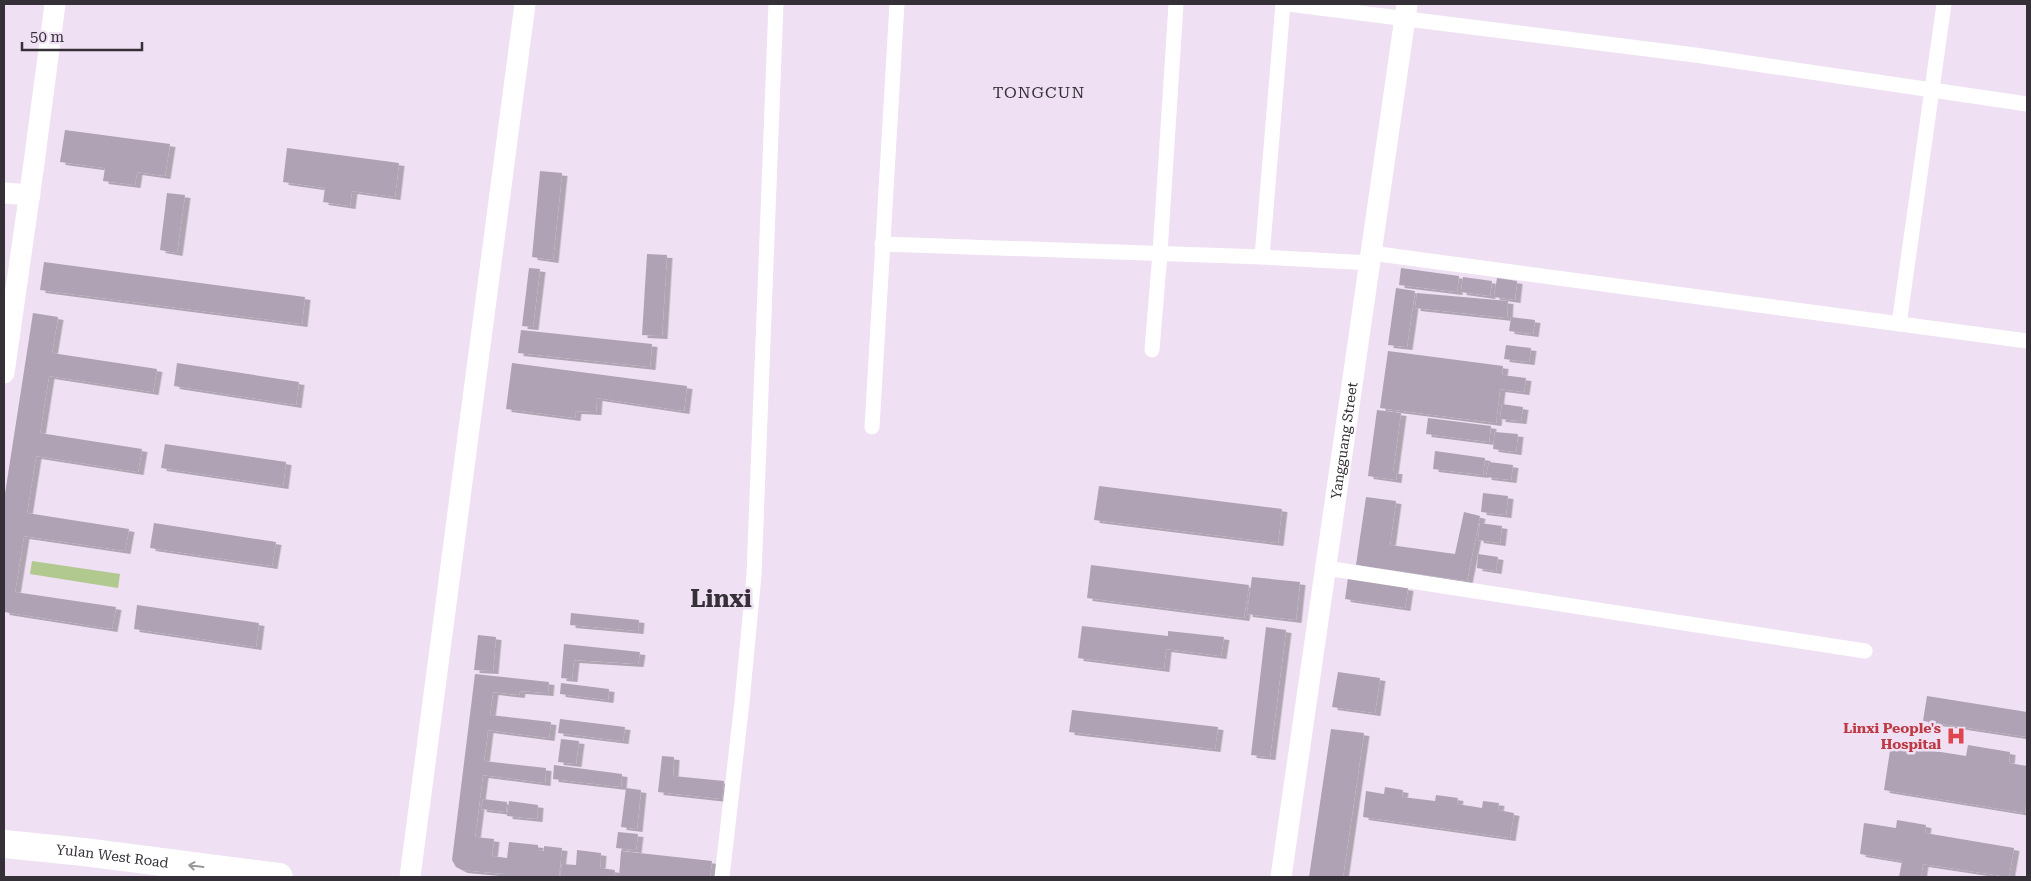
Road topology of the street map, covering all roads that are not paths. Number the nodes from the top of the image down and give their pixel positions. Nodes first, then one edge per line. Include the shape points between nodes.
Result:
1 (55, 4) edge
2 (525, 4) edge
3 (776, 4) edge
4 (897, 4) edge
5 (1176, 4) edge
6 (1283, 4) edge
7 (1288, 4) edge
8 (1944, 4) edge
9 (1406, 11) edge
10 (1932, 90) junction
11 (2027, 104) edge
12 (4, 193) edge
13 (30, 195) junction
14 (882, 244) junction
15 (1160, 253) junction
16 (1262, 257) junction
17 (1370, 258) junction
18 (1899, 324) junction
19 (2027, 341) edge
20 (1152, 350) dead end
21 (4, 373) edge
22 (872, 426) dead end
23 (1326, 568) junction
24 (1865, 651) dead end
25 (4, 844) edge
26 (4, 861) edge
27 (144, 877) edge
28 (279, 877) edge
29 (410, 877) edge
30 (722, 877) edge
31 (1281, 877) edge

1 - 13 street
2 - 29 street
3 - 30 street via 754,575
4 - 14 street
5 - 15 street
6 - 16 street
7 - 9 street
8 - 10 street
9 - 10 street
9 - 17 street, Yangguang Street
10 - 11 street
10 - 18 street
12 - 13 street
13 - 21 street
14 - 15 street
14 - 22 street
15 - 16 street
15 - 20 street
16 - 17 street
17 - 18 street
17 - 23 street, Yangguang Street
18 - 19 street
23 - 24 street
23 - 31 street, Yangguang Street
28 -> 25 highway, Yulan West Road
26 - 27 highway, Yulan West Road

